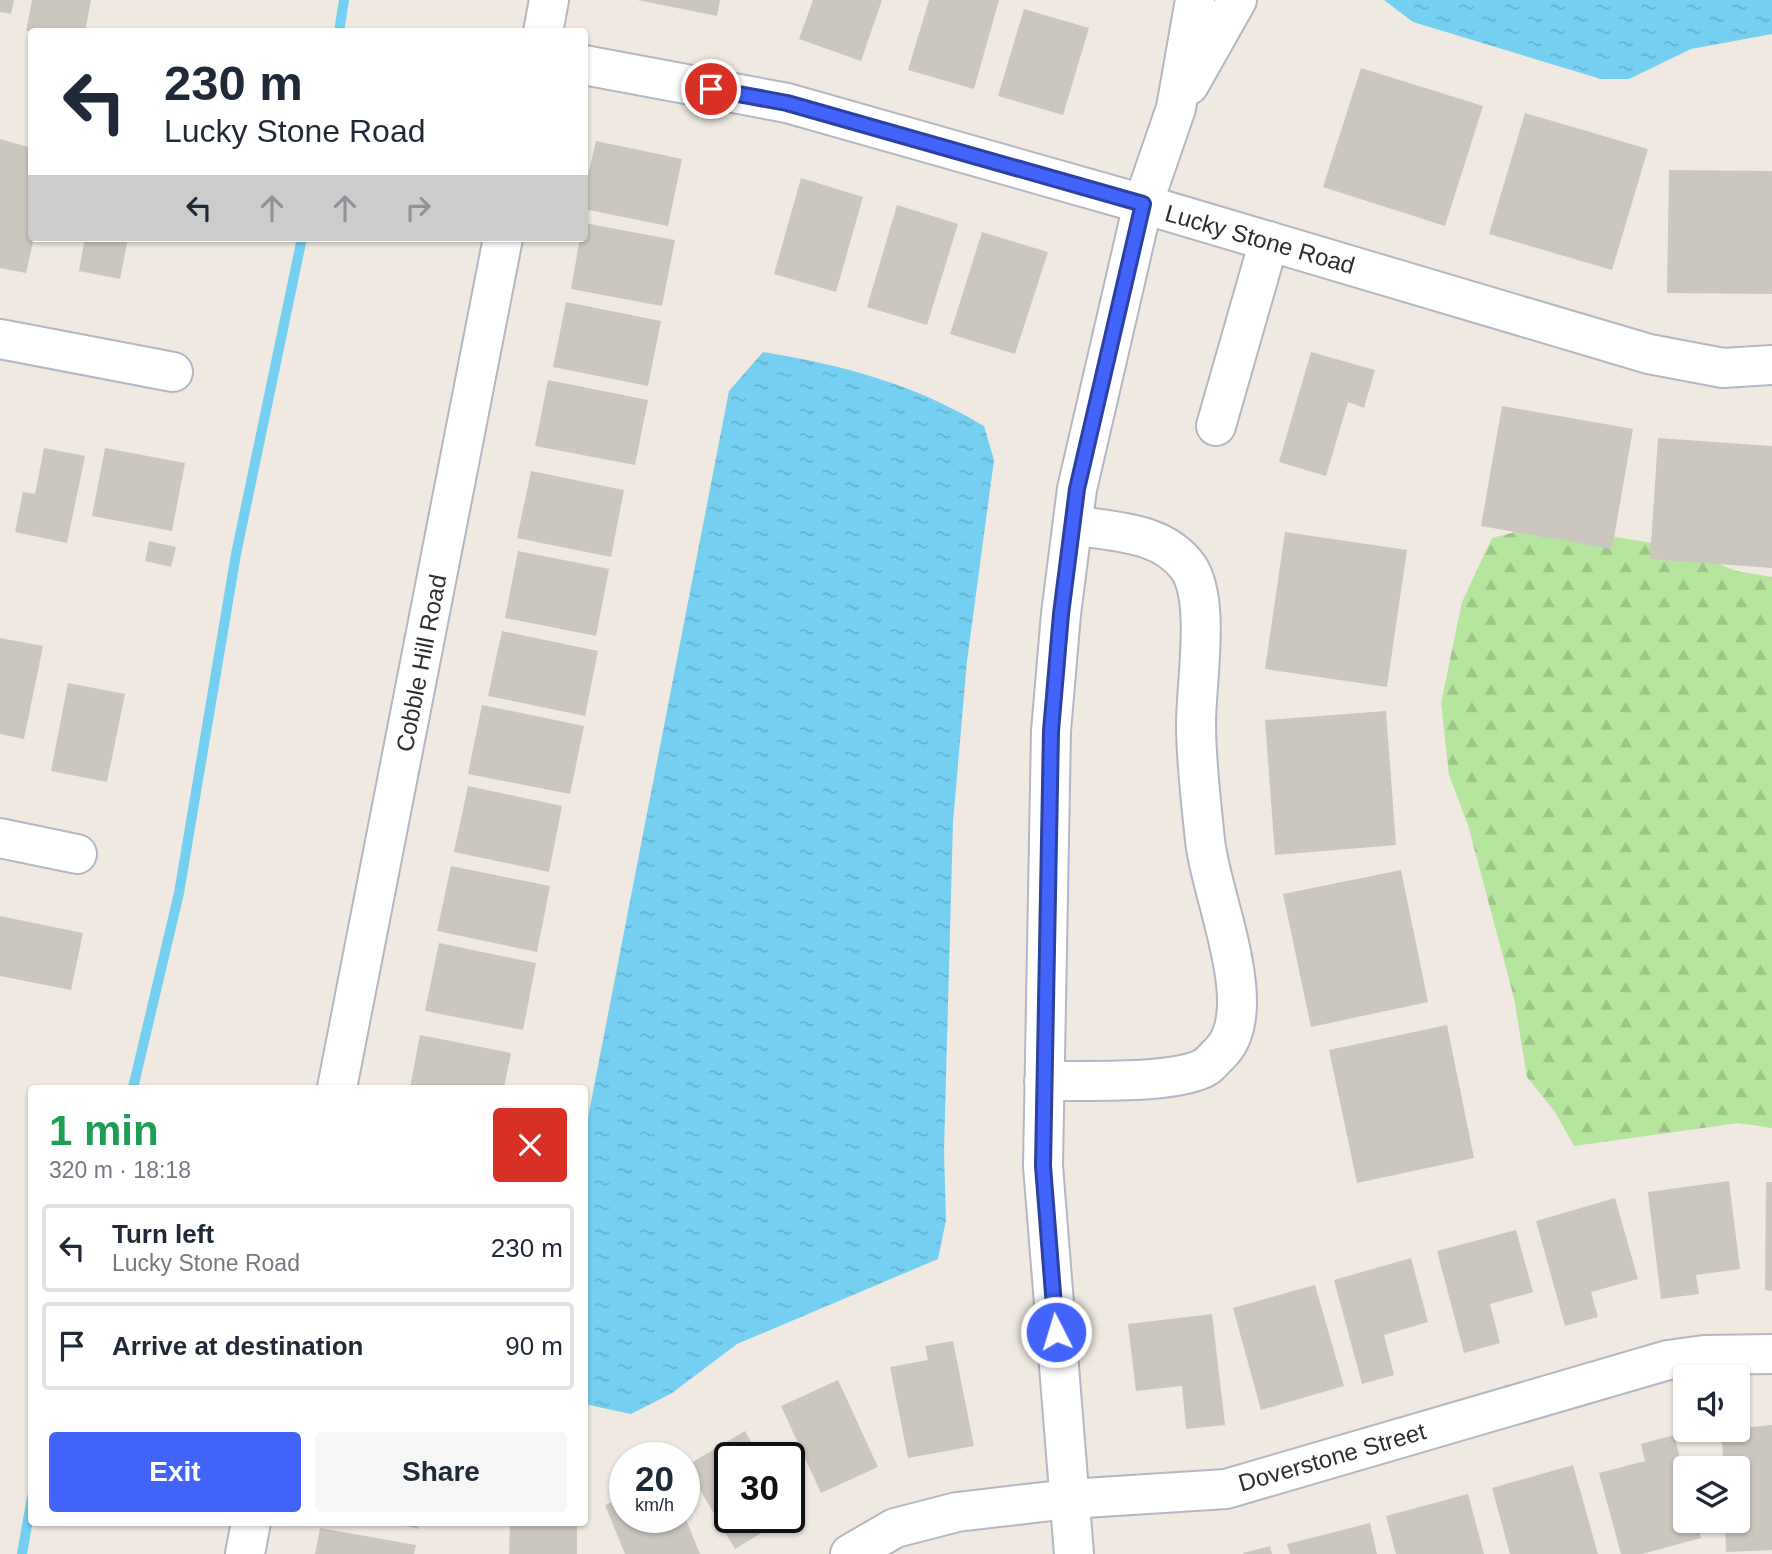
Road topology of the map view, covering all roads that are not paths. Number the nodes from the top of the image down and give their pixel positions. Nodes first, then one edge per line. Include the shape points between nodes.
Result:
1 (549, 0) edge
2 (1195, 0) edge
3 (1237, 0) edge
4 (544, 28) edge
5 (588, 66) edge
6 (1176, 108) junction
7 (1143, 204) junction
8 (1269, 241) junction
9 (502, 242) edge
10 (0, 339) edge
11 (1772, 365) edge
12 (173, 372) dead end
13 (1216, 426) dead end
14 (1073, 526) junction
15 (0, 838) edge
16 (77, 854) dead end
17 (1044, 1081) junction
18 (338, 1085) edge
19 (1772, 1354) edge
20 (1069, 1499) junction
21 (250, 1526) edge
22 (244, 1554) edge
23 (850, 1554) edge
24 (1074, 1554) edge

1 - 4 street
2 - 6 street
3 - 6 street
5 - 7 street, Lucky Stone Road via 787,103
6 - 7 street
7 - 8 street, Lucky Stone Road
7 - 14 street via 1100,382
8 - 11 street, Lucky Stone Road via 1649,354 1723,368
8 - 13 street
9 - 18 street, Cobble Hill Road
10 - 12 street
14 - 17 street via 1051,731
14 - 17 street via 1147,537 1170,548 1199,587 1199,776 1206,849 1238,999 1225,1048 1206,1067 1171,1077
15 - 16 street
17 - 20 street via 1043,1166
19 - 20 street, Doverstone Street via 1668,1360 1226,1489
20 - 23 street, Doverstone Street via 932,1517 895,1528
20 - 24 street
21 - 22 street

